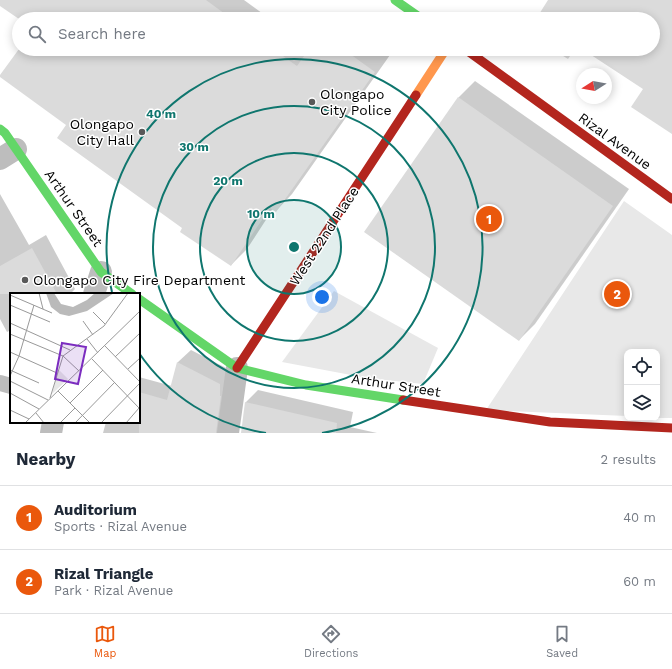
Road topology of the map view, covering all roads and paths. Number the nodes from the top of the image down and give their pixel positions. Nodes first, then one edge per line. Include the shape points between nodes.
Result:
1 (395, 0) edge
2 (412, 12) edge
3 (441, 56) edge
4 (475, 56) edge
5 (0, 129) edge
6 (8, 154) edge
7 (672, 200) edge
8 (101, 272) junction
9 (94, 293) edge
10 (131, 293) edge
11 (140, 300) edge
12 (237, 368) junction
13 (0, 383) edge
14 (10, 386) edge
15 (53, 423) edge
16 (548, 428) edge
17 (672, 428) edge
18 (51, 433) edge
19 (228, 433) edge

1 - 2 main road
3 - 12 main road, West 22nd Place
4 - 7 main road, Rizal Avenue
5 - 6 main road, Arthur Street via 5,134
6 - 8 main road, Arthur Street
8 - 9 street
8 - 10 main road, Arthur Street
11 - 12 main road, Arthur Street
12 - 16 main road, Arthur Street via 306,385
12 - 19 street, West 22nd Place
13 - 14 lane
15 - 18 street
16 - 17 main road, Arthur Street

